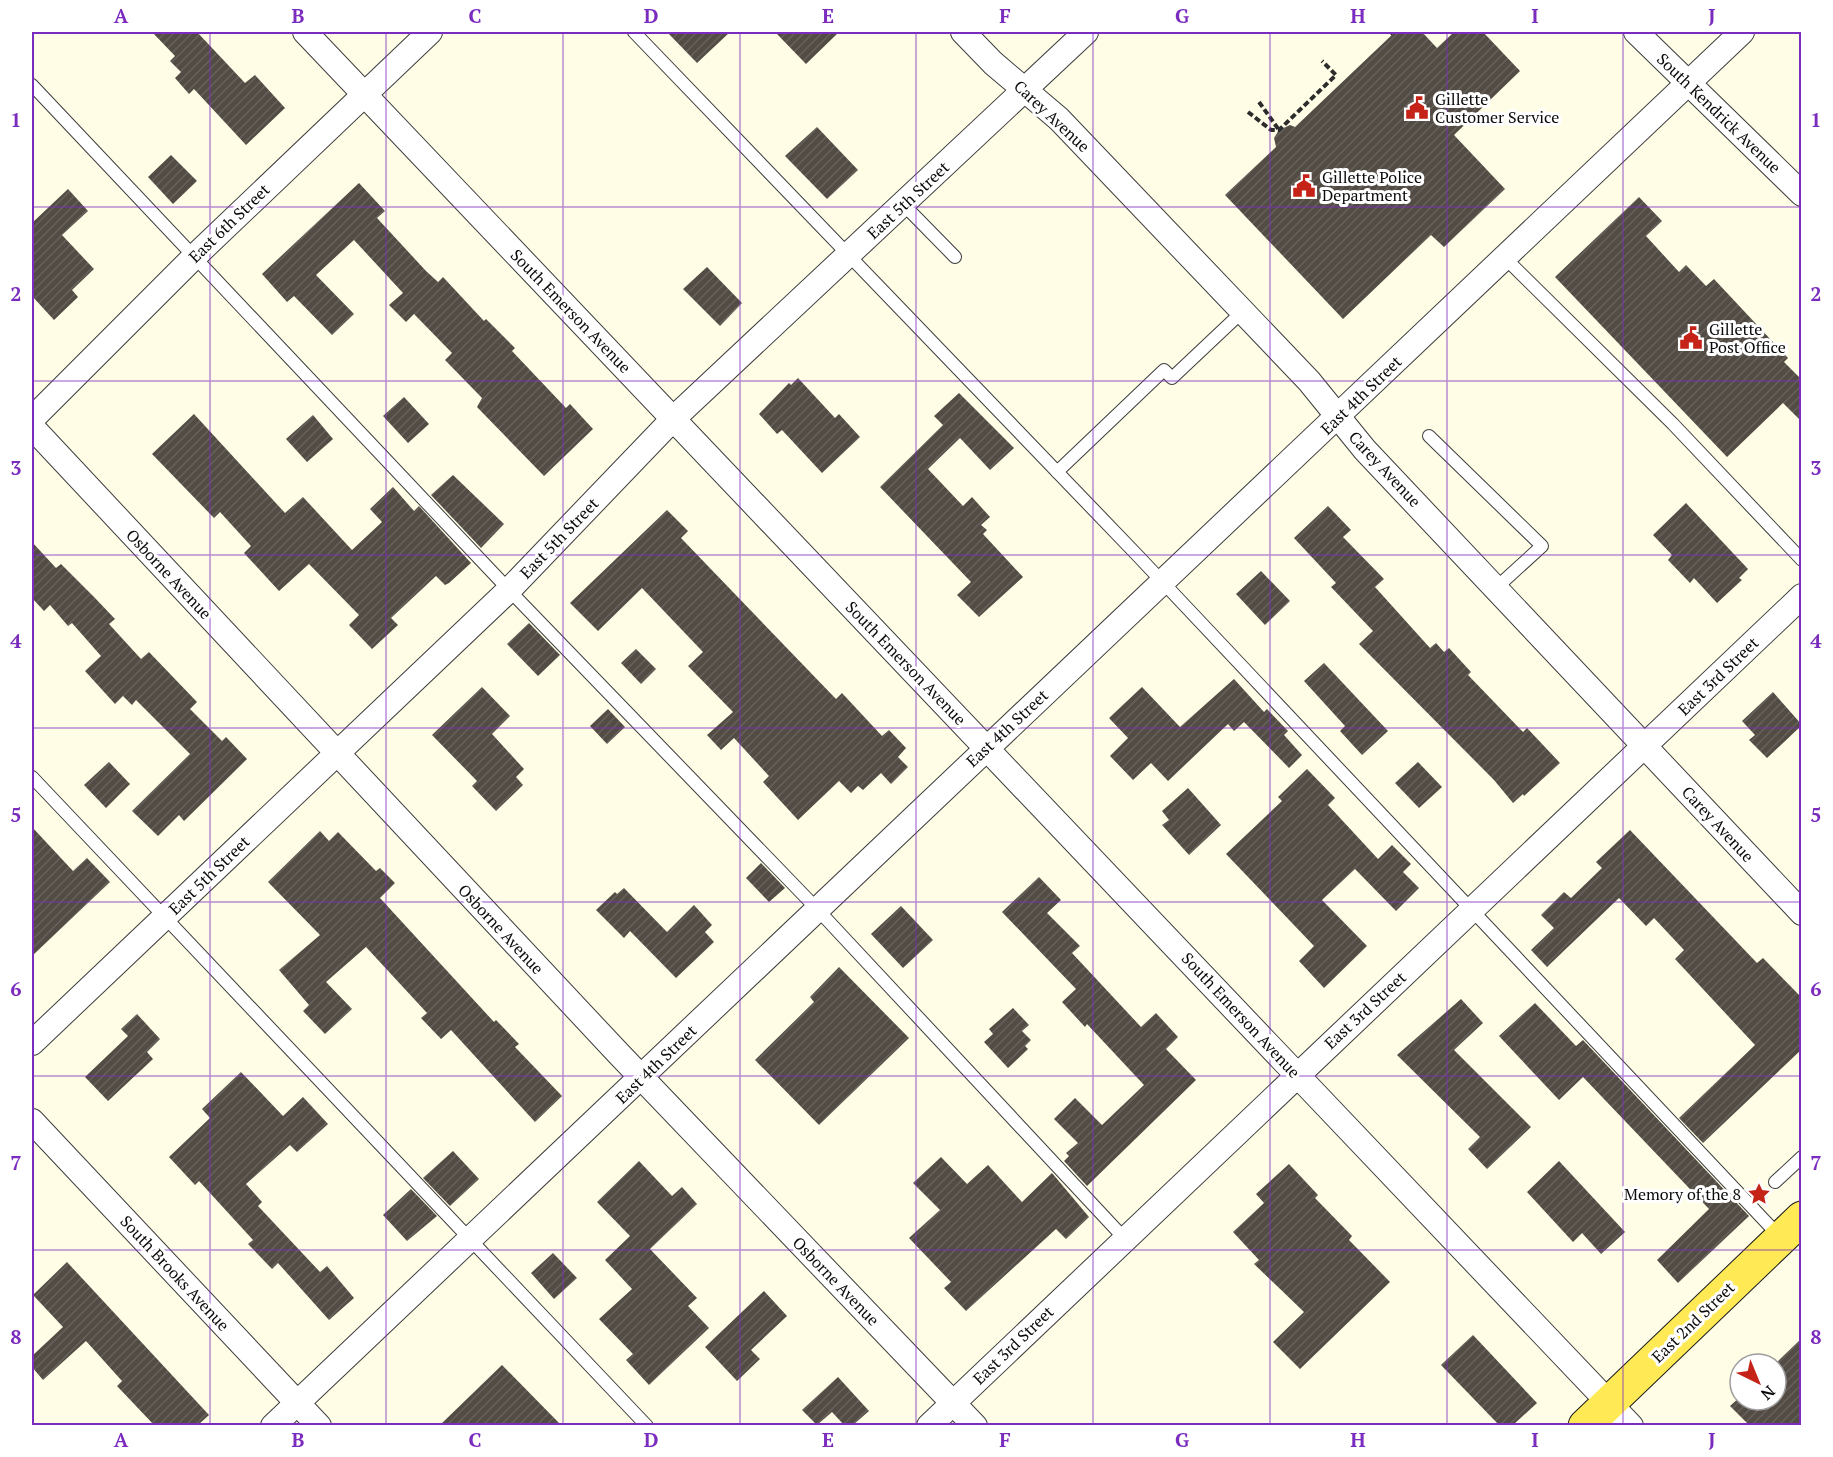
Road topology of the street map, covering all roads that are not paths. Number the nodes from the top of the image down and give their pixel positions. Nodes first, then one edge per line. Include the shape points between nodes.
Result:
1 (305, 32) edge
2 (430, 32) edge
3 (634, 32) edge
4 (963, 32) edge
5 (1086, 32) edge
6 (1636, 32) edge
7 (1742, 32) edge
8 (1689, 83) junction
9 (32, 85) edge
10 (1024, 90) junction
11 (365, 93) junction
12 (1802, 194) edge
13 (903, 204) junction
14 (848, 256) junction
15 (194, 257) junction
16 (956, 257) dead end
17 (1504, 258) junction
18 (1242, 312) junction
19 (1338, 417) junction
20 (674, 418) junction
21 (32, 419) edge
22 (32, 427) edge
23 (1429, 436) dead end
24 (1057, 472) junction
25 (1802, 560) edge
26 (1163, 582) junction
27 (1496, 588) junction
28 (508, 590) junction
29 (1802, 596) edge
30 (1645, 746) junction
31 (987, 747) junction
32 (337, 754) junction
33 (32, 777) edge
34 (1472, 909) junction
35 (818, 910) junction
36 (1802, 913) edge
37 (164, 919) junction
38 (32, 1043) edge
39 (1297, 1074) junction
40 (642, 1078) junction
41 (32, 1121) edge
42 (1802, 1157) edge
43 (1775, 1182) dead end
44 (1791, 1228) edge
45 (1124, 1238) junction
46 (470, 1239) junction
47 (297, 1402) junction
48 (953, 1403) junction
49 (1620, 1414) edge
50 (273, 1425) edge
51 (320, 1425) edge
52 (647, 1425) edge
53 (929, 1425) edge
54 (975, 1425) edge
55 (1585, 1425) edge

1 - 11 street, South Emerson Avenue
2 - 11 street, East 6th Street
3 - 14 lane
4 - 10 street, Carey Avenue
5 - 10 street, East 5th Street
6 - 8 street, South Kendrick Avenue
7 - 8 street, East 4th Street
8 - 12 street, South Kendrick Avenue
8 - 17 street, East 4th Street
9 - 15 lane
10 - 13 street, East 5th Street
10 - 18 street, Carey Avenue via 1059,119
11 - 15 street, East 6th Street
11 - 20 street, South Emerson Avenue
13 - 14 street, East 5th Street
13 - 16 lane
14 - 20 street, East 5th Street
14 - 24 lane
15 - 21 street, East 6th Street
15 - 28 lane
17 - 19 street, East 4th Street
17 - 25 lane via 1673,424
18 - 19 street, Carey Avenue
18 - 24 lane via 1172,378 1164,370
19 - 26 street, East 4th Street
19 - 27 street, Carey Avenue
20 - 28 street, East 5th Street
20 - 31 street, South Emerson Avenue
22 - 32 street, Osborne Avenue
23 - 27 lane via 1542,546
24 - 26 lane
26 - 31 street, East 4th Street
26 - 34 lane
27 - 30 street, Carey Avenue
28 - 32 street, East 5th Street
28 - 35 lane
29 - 30 street, East 3rd Street
30 - 34 street, East 3rd Street
30 - 36 street, Carey Avenue
31 - 35 street, East 4th Street
31 - 39 street, South Emerson Avenue
32 - 37 street, East 5th Street
32 - 40 street, Osborne Avenue
33 - 37 lane
34 - 39 street, East 3rd Street
34 - 44 lane
35 - 40 street, East 4th Street
35 - 45 lane
37 - 38 street, East 5th Street
37 - 46 lane
39 - 45 street, East 3rd Street
39 - 49 street, South Emerson Avenue
40 - 46 street, East 4th Street
40 - 48 street, Osborne Avenue
41 - 47 street, South Brooks Avenue
42 - 43 lane
44 - 49 main road, East 2nd Street
45 - 48 street, East 3rd Street
46 - 47 street, East 4th Street
46 - 52 lane
47 - 50 street, East 4th Street
47 - 51 street, South Brooks Avenue
48 - 53 street, East 3rd Street
48 - 54 street, Osborne Avenue
49 - 55 main road, East 2nd Street

